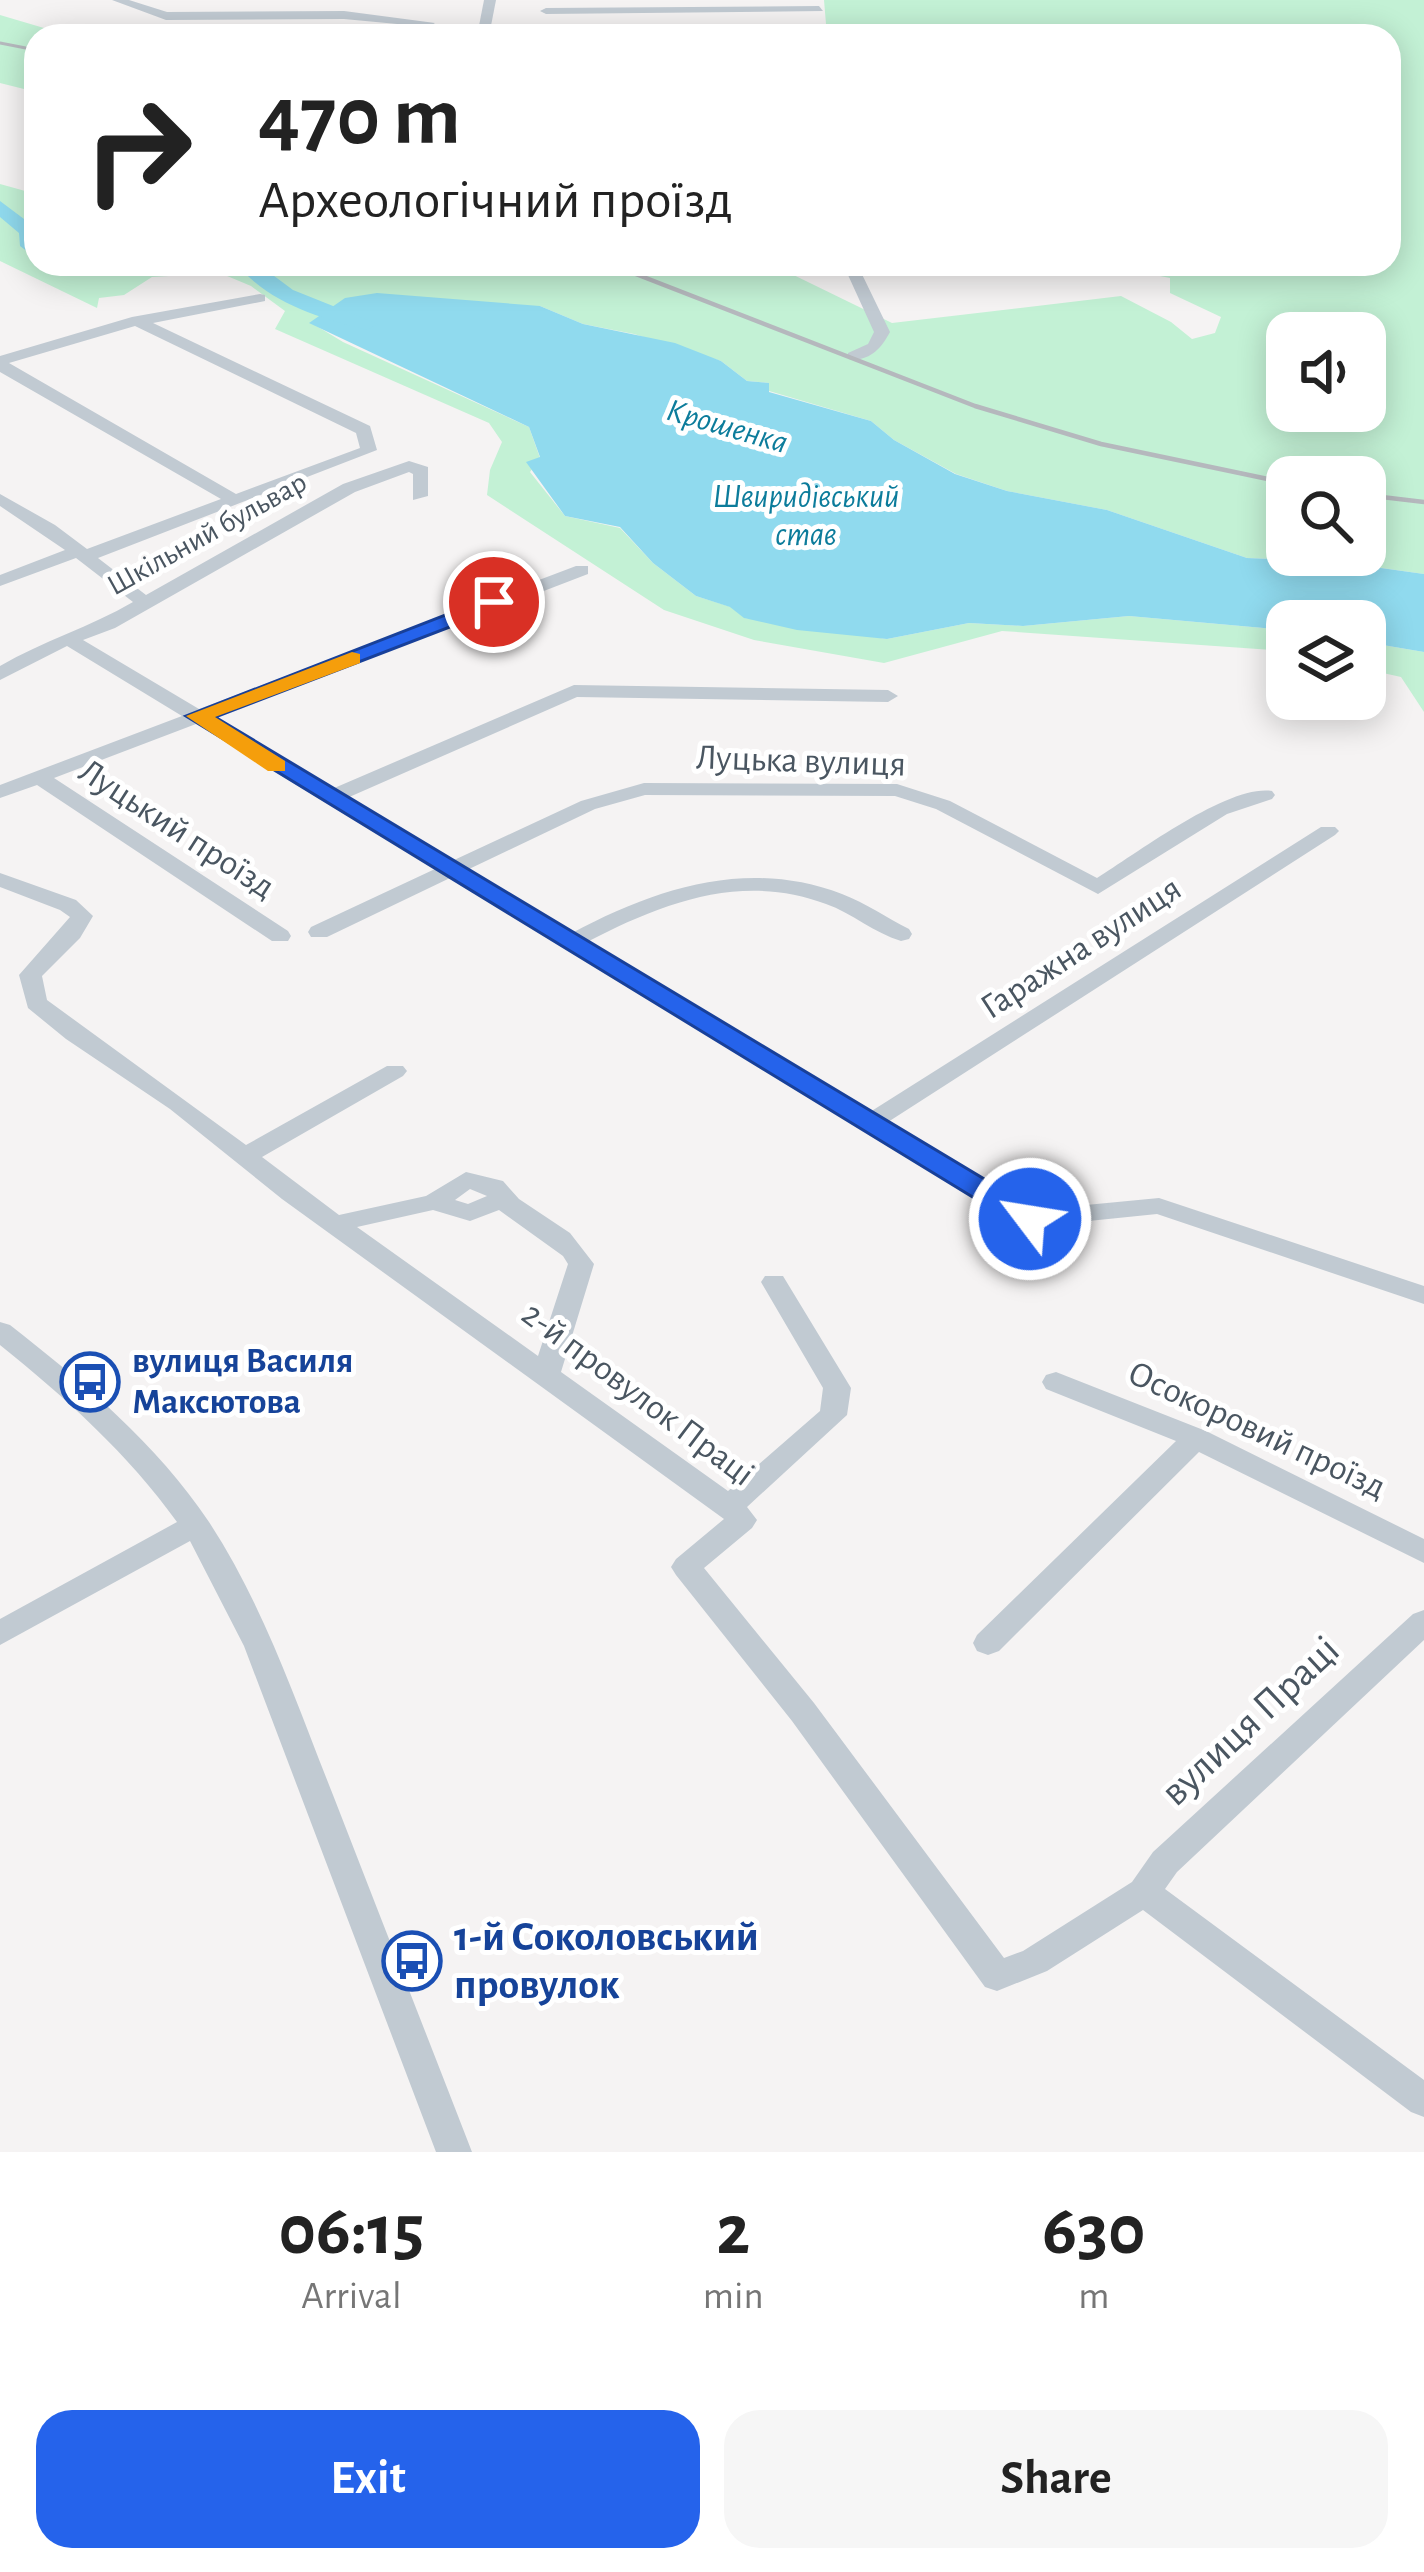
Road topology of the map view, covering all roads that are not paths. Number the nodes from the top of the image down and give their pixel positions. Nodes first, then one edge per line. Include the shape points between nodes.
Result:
1 (118, 0) edge
2 (173, 0) edge
3 (260, 0) edge
4 (350, 0) edge
5 (819, 9) dead end
6 (546, 11) edge
7 (159, 13) junction
8 (254, 14) junction
9 (344, 15) junction
10 (429, 24) edge
11 (856, 276) edge
12 (260, 298) dead end
13 (137, 321) junction
14 (854, 356) dead end
15 (0, 363) edge
16 (419, 496) dead end
17 (0, 500) edge
18 (235, 500) junction
19 (83, 554) junction
20 (582, 570) dead end
21 (0, 581) edge
22 (143, 601) junction
23 (70, 640) junction
24 (0, 674) edge
25 (888, 696) dead end
26 (198, 716) junction
27 (38, 777) junction
28 (0, 792) edge
29 (1265, 795) dead end
30 (330, 798) junction
31 (1328, 831) dead end
32 (448, 870) junction
33 (0, 880) edge
34 (319, 932) dead end
35 (901, 934) dead end
36 (280, 936) dead end
37 (569, 944) junction
38 (395, 1071) dead end
39 (871, 1122) junction
40 (245, 1156) junction
41 (335, 1224) junction
42 (774, 1282) dead end
43 (1424, 1295) edge
44 (0, 1331) edge
45 (546, 1375) junction
46 (1056, 1382) dead end
47 (1196, 1438) junction
48 (729, 1506) junction
49 (196, 1525) junction
50 (1424, 1552) edge
51 (1424, 1622) edge
52 (0, 1633) edge
53 (988, 1643) dead end
54 (1144, 1892) junction
55 (997, 1976) joint
56 (1424, 2101) edge
57 (454, 2152) edge

1 - 7 street
2 - 7 street
3 - 8 street
4 - 9 street
5 - 6 street
7 - 8 street
8 - 9 street
9 - 10 street
11 - 14 street via 882,332 874,347
12 - 13 street
13 - 15 street
13 - 18 street via 368,436 369,449 359,455
15 - 18 street
16 - 22 street, Шкільний бульвар via 422,471 396,469
17 - 19 street
18 - 19 street
19 - 21 street
19 - 22 street
20 - 26 street
22 - 23 street, Шкільний бульвар
23 - 24 street, Шкільний бульвар
23 - 26 street
25 - 30 street via 574,691
26 - 27 street
26 - 30 street
27 - 28 street
27 - 36 street, Луцький проїзд
29 - 32 street, Луцька вулиця via 1213,813 1098,886 943,805 897,790 644,789 588,805
30 - 32 street
31 - 39 street, Гаражна вулиця
32 - 34 street, Луцька вулиця
32 - 37 street
33 - 40 street, 2-й провулок Праці via 82,916 30,975 36,1003
35 - 37 street via 829,897 734,884 665,896
37 - 39 street
38 - 40 street
39 - 43 street via 1030,1219 1160,1206
40 - 41 street, 2-й провулок Праці
41 - 45 street, 2-й провулок Праці
41 - 45 street via 434,1202 466,1180 494,1187 499,1200 553,1230 581,1264
42 - 48 street via 838,1399 833,1415
44 - 49 street via 125,1435
45 - 48 street, 2-й провулок Праці
46 - 47 street, Осокоровий проїзд
47 - 50 street, Осокоровий проїзд
47 - 53 street
48 - 55 street, 2-й провулок Праці via 742,1520 686,1567
49 - 52 street
49 - 57 street via 249,1618
51 - 54 street, вулиця Праці via 1165,1862
54 - 55 street, вулиця Праці
54 - 56 street

